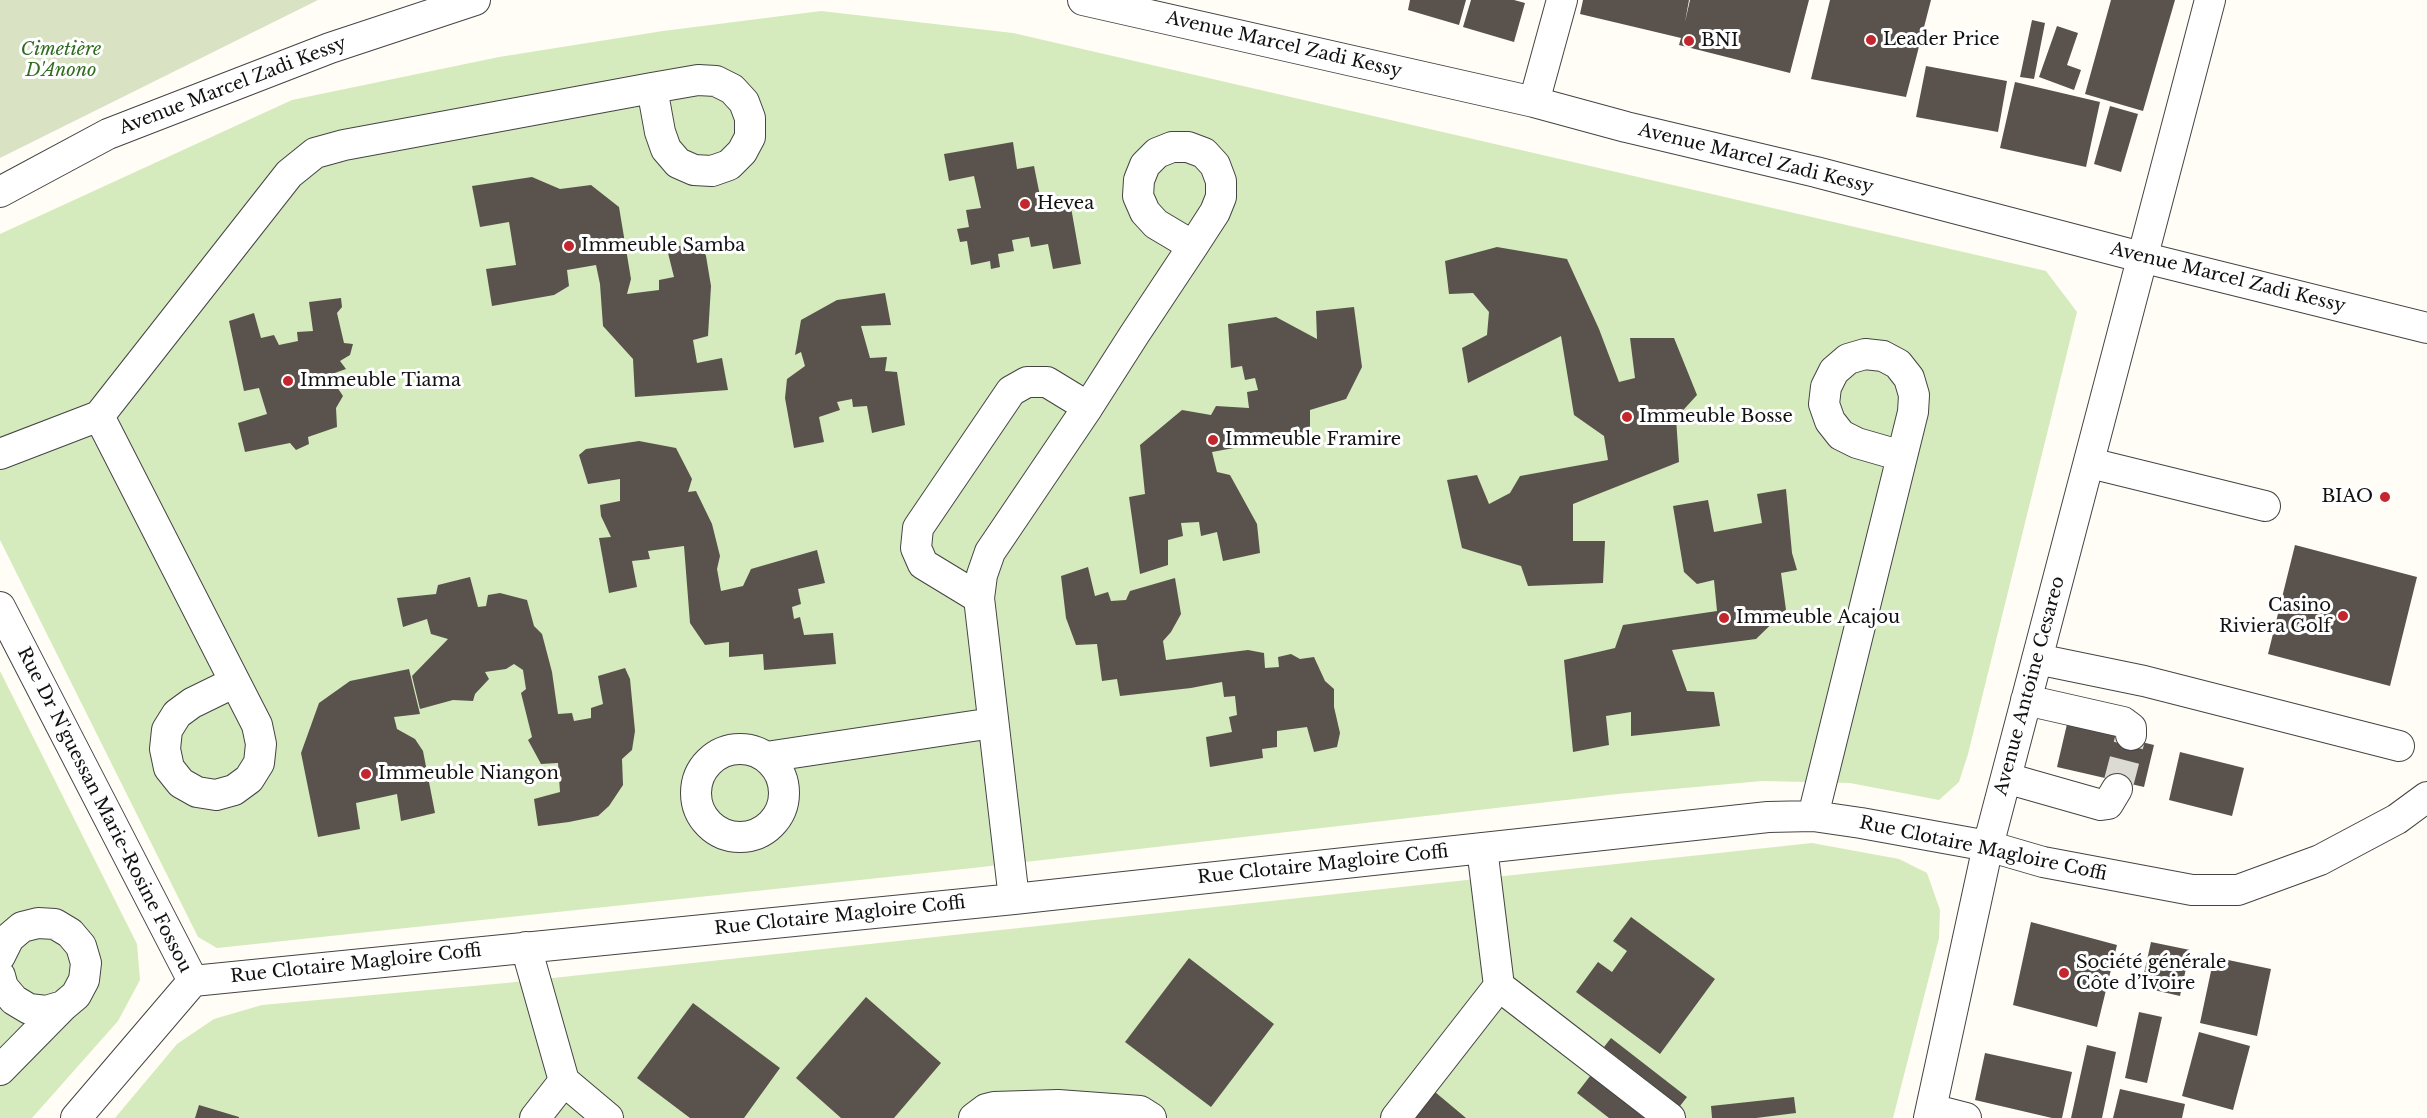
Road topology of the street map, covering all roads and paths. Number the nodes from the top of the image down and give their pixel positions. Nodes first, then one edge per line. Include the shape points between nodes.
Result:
1 (475, 0) edge
2 (1083, 0) edge
3 (1562, 0) edge
4 (2210, 0) edge
5 (652, 88) dead end
6 (1534, 102) junction
7 (0, 192) edge
8 (1193, 246) dead end
9 (2141, 257) junction
10 (2427, 328) edge
11 (1088, 407) junction
12 (99, 416) junction
13 (0, 454) edge
14 (1902, 456) dead end
15 (2090, 463) junction
16 (2265, 506) dead end
17 (979, 598) junction
18 (0, 607) edge
19 (2037, 659) junction
20 (235, 682) dead end
21 (2026, 700) junction
22 (993, 723) junction
23 (2131, 735) dead end
24 (2399, 746) dead end
25 (766, 758) dead end
26 (2006, 778) junction
27 (2117, 789) tunnel mouth
28 (2427, 797) edge
29 (1813, 816) junction
30 (1988, 846) junction
31 (1482, 848) junction
32 (1014, 899) junction
33 (526, 947) junction
34 (0, 956) edge
35 (0, 976) edge
36 (193, 981) junction
37 (1499, 986) junction
38 (63, 1006) junction
39 (0, 1070) edge
40 (564, 1081) junction
41 (1930, 1114) edge
42 (76, 1118) edge
43 (535, 1118) edge
44 (608, 1118) edge
45 (974, 1118) edge
46 (1151, 1118) edge
47 (1396, 1118) edge
48 (1670, 1118) edge
49 (1966, 1118) edge

1 - 7 street, Avenue Marcel Zadi Kessy via 330,48 108,134
2 - 6 street, Avenue Marcel Zadi Kessy
3 - 6 street
4 - 9 street, Avenue Antoine Cesareo
5 - 12 street via 315,153 290,174
6 - 9 street, Avenue Marcel Zadi Kessy
8 - 11 street
9 - 10 street, Avenue Marcel Zadi Kessy
9 - 15 street, Avenue Antoine Cesareo
11 - 17 street via 990,552
11 - 17 street via 1047,382 1027,382 1011,391 918,528 916,548 923,564
12 - 13 street
12 - 20 street
14 - 29 street
15 - 16 street
15 - 19 street, Avenue Antoine Cesareo
17 - 22 street
18 - 36 street, Rue Dr N'guessan Marie-Rosine Fossou
19 - 21 street, Avenue Antoine Cesareo
19 - 24 street via 2144,681
21 - 23 street via 2123,722 2131,728
21 - 26 street, Avenue Antoine Cesareo
22 - 25 street
22 - 32 street
26 - 27 street via 2101,805 2108,804
26 - 30 street, Avenue Antoine Cesareo
28 - 30 street, Rue Clotaire Magloire Coffi via 2397,819 2320,860 2238,890 2192,890 2043,862
29 - 30 street, Rue Clotaire Magloire Coffi
29 - 31 street, Rue Clotaire Magloire Coffi via 1768,817
30 - 41 street, Avenue Antoine Cesareo
31 - 32 street, Rue Clotaire Magloire Coffi
31 - 37 street
32 - 33 street, Rue Clotaire Magloire Coffi
33 - 36 street, Rue Clotaire Magloire Coffi
33 - 40 street
34 - 38 street via 9,938 22,927 56,924 70,933 81,946 86,963 80,988
35 - 38 street via 14,1000 29,1009 46,1011
36 - 42 street, Rue Dr N'guessan Marie-Rosine Fossou
37 - 47 street
37 - 48 street
38 - 39 street
40 - 43 street
40 - 44 street
41 - 49 street
45 - 46 street via 994,1107 1058,1105 1140,1111

